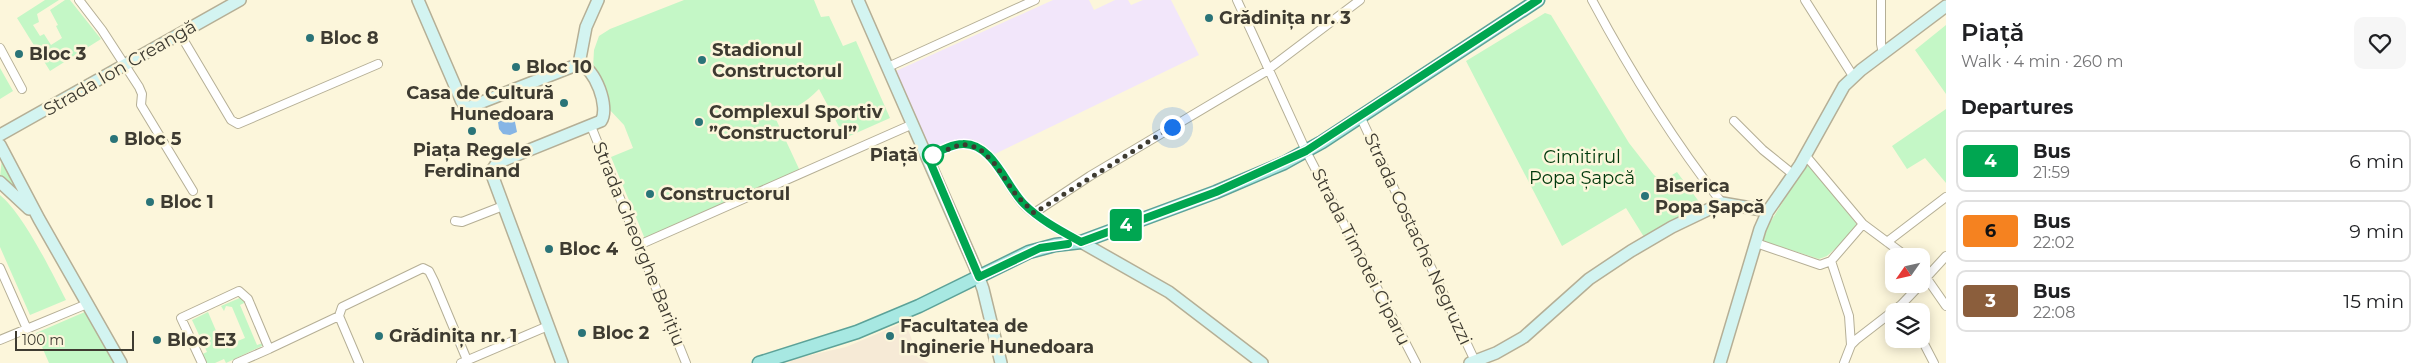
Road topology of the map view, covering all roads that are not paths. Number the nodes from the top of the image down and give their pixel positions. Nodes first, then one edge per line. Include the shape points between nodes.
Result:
1 (79, 0) edge
2 (240, 0) edge
3 (418, 0) edge
4 (598, 0) edge
5 (858, 0) edge
6 (1036, 0) edge
7 (1237, 0) edge
8 (1360, 0) edge
9 (1538, 0) edge
10 (1592, 0) edge
11 (1806, 0) edge
12 (1881, 0) edge
13 (1946, 6) edge
14 (180, 34) junction
15 (0, 48) edge
16 (1883, 54) junction
17 (378, 64) dead end
18 (579, 64) junction
19 (126, 66) junction
20 (888, 67) junction
21 (1270, 68) junction
22 (1853, 76) junction
23 (22, 89) dead end
24 (1360, 116) junction
25 (1734, 121) dead end
26 (913, 124) junction
27 (592, 126) junction
28 (0, 135) edge
29 (0, 145) edge
30 (1306, 151) junction
31 (1806, 156) junction
32 (928, 157) junction
33 (1794, 175) junction
34 (0, 182) edge
35 (193, 191) dead end
36 (1946, 198) edge
37 (1722, 203) junction
38 (503, 206) junction
39 (1768, 211) junction
40 (1034, 213) junction
41 (38, 219) junction
42 (455, 221) dead end
43 (1863, 224) junction
44 (1081, 242) junction
45 (1887, 242) junction
46 (1756, 243) junction
47 (639, 245) junction
48 (1895, 248) edge
49 (1946, 256) edge
50 (1831, 261) junction
51 (0, 268) edge
52 (1930, 273) edge
53 (979, 277) junction
54 (1930, 281) edge
55 (87, 304) junction
56 (1946, 306) edge
57 (338, 316) junction
58 (1885, 321) edge
59 (548, 326) junction
60 (27, 329) junction
61 (0, 340) edge
62 (1850, 345) junction
63 (1926, 348) edge
64 (269, 349) junction
65 (466, 361) edge
66 (1478, 362) edge
67 (121, 363) edge
68 (202, 363) edge
69 (237, 363) edge
70 (359, 363) edge
71 (562, 363) edge
72 (686, 363) edge
73 (760, 363) edge
74 (1001, 363) edge
75 (1262, 363) edge
76 (1416, 363) edge
77 (1720, 363) edge
78 (1844, 363) edge
79 (1934, 363) edge

1 - 19 street
2 - 14 street, Strada Ion Creangă
3 - 18 street via 467,108
4 - 18 street via 586,27
5 - 20 street
6 - 20 street
7 - 21 street, Strada Timotei Ciparu
8 - 21 street
9 - 24 main road
10 - 37 street via 1644,91 1688,159
11 - 22 street
12 - 16 street
13 - 16 street
14 - 17 street via 231,120 238,124
14 - 19 street, Strada Ion Creangă
15 - 23 street
16 - 22 street
18 - 27 street via 590,70 604,104 604,117
19 - 28 street, Strada Ion Creangă
19 - 35 street via 141,92 141,105
20 - 26 street
21 - 30 street, Strada Timotei Ciparu
21 - 40 street
22 - 31 street via 1836,98
24 - 30 main road
24 - 66 street, Strada Costache Negruzzi
25 - 33 street
26 - 32 street
26 - 47 street
27 - 38 street via 497,162 491,172
27 - 47 street, Strada Gheorghe Barițiu
29 - 41 street
30 - 44 main road via 1216,192
30 - 76 street, Strada Timotei Ciparu
31 - 33 street
31 - 43 street
32 - 40 street via 962,144 979,148
32 - 53 street
33 - 39 street
34 - 41 street
36 - 45 street
37 - 39 street
37 - 66 street via 1624,255 1577,289 1532,332
38 - 42 street via 462,222
38 - 59 street
39 - 46 street
40 - 44 street
41 - 55 street
43 - 45 street
43 - 50 street
44 - 53 main road via 1040,248
44 - 75 street via 1169,292
45 - 48 street
46 - 50 street via 1820,264
46 - 77 street
47 - 72 street, Strada Gheorghe Barițiu
49 - 52 street
50 - 62 street via 1849,316
51 - 60 street
53 - 73 main road via 865,328
53 - 74 street
54 - 56 street
55 - 60 street
55 - 67 street
57 - 64 street
57 - 65 street via 344,305 426,269 434,281
57 - 70 street
58 - 62 street
59 - 65 street
59 - 71 street
60 - 61 street
62 - 78 street
63 - 79 street
64 - 68 street via 248,300 239,291 182,318
64 - 69 street

